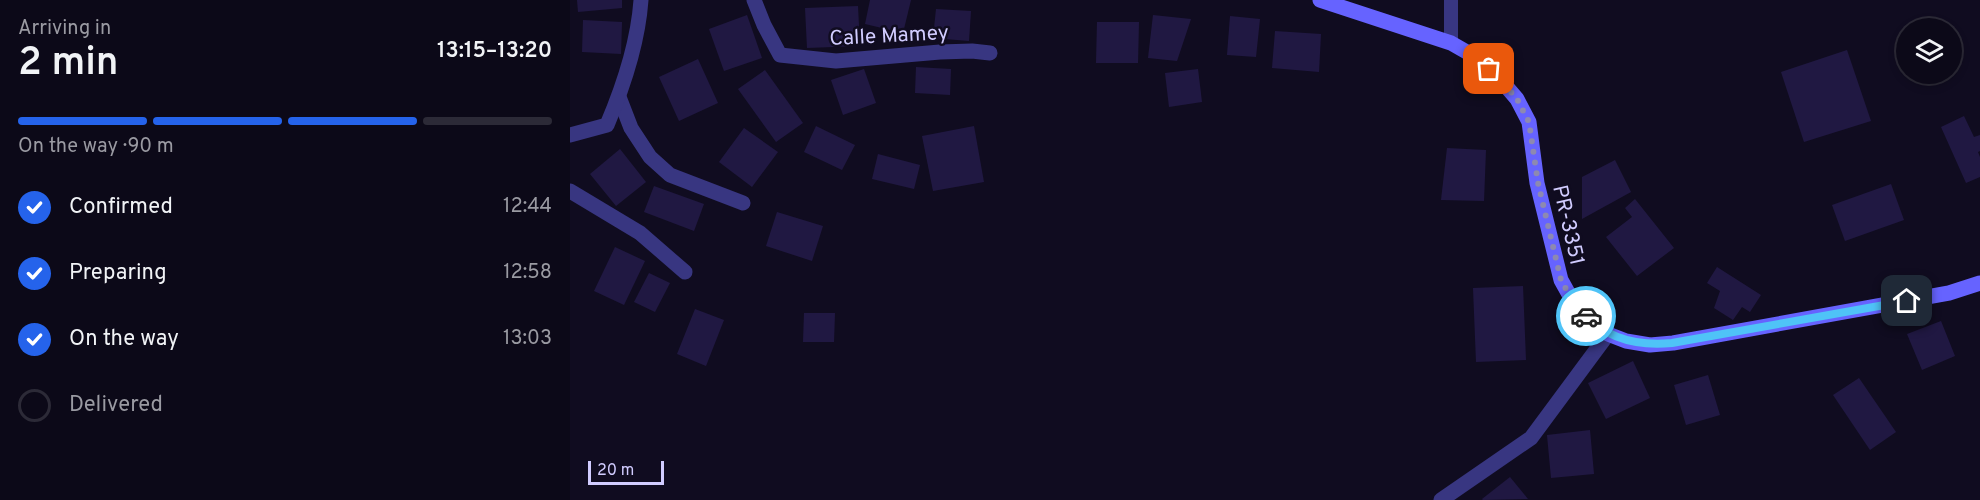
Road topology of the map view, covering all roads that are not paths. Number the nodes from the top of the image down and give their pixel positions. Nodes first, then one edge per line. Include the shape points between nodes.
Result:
1 (641, 0) edge
2 (754, 0) edge
3 (1320, 0) edge
4 (1451, 0) edge
5 (1451, 43) junction
6 (990, 53) dead end
7 (619, 97) junction
8 (570, 135) edge
9 (570, 192) edge
10 (743, 203) dead end
11 (685, 272) dead end
12 (1980, 283) edge
13 (1608, 334) junction
14 (1441, 500) edge

1 - 7 street via 639,27
2 - 6 street, Calle Mamey via 780,55 836,62 940,52
3 - 5 street, PR-3351 / PR-3351
4 - 5 lane
5 - 13 street, PR-3351 / PR-3351 via 1479,59 1517,99 1529,122 1538,183 1561,280 1576,307
7 - 8 street via 607,125
7 - 10 street via 631,128 650,158 670,175
9 - 11 street via 640,233
12 - 13 street, PR-3351 / PR-3351 via 1928,297 1672,343 1650,345
13 - 14 street via 1531,438

